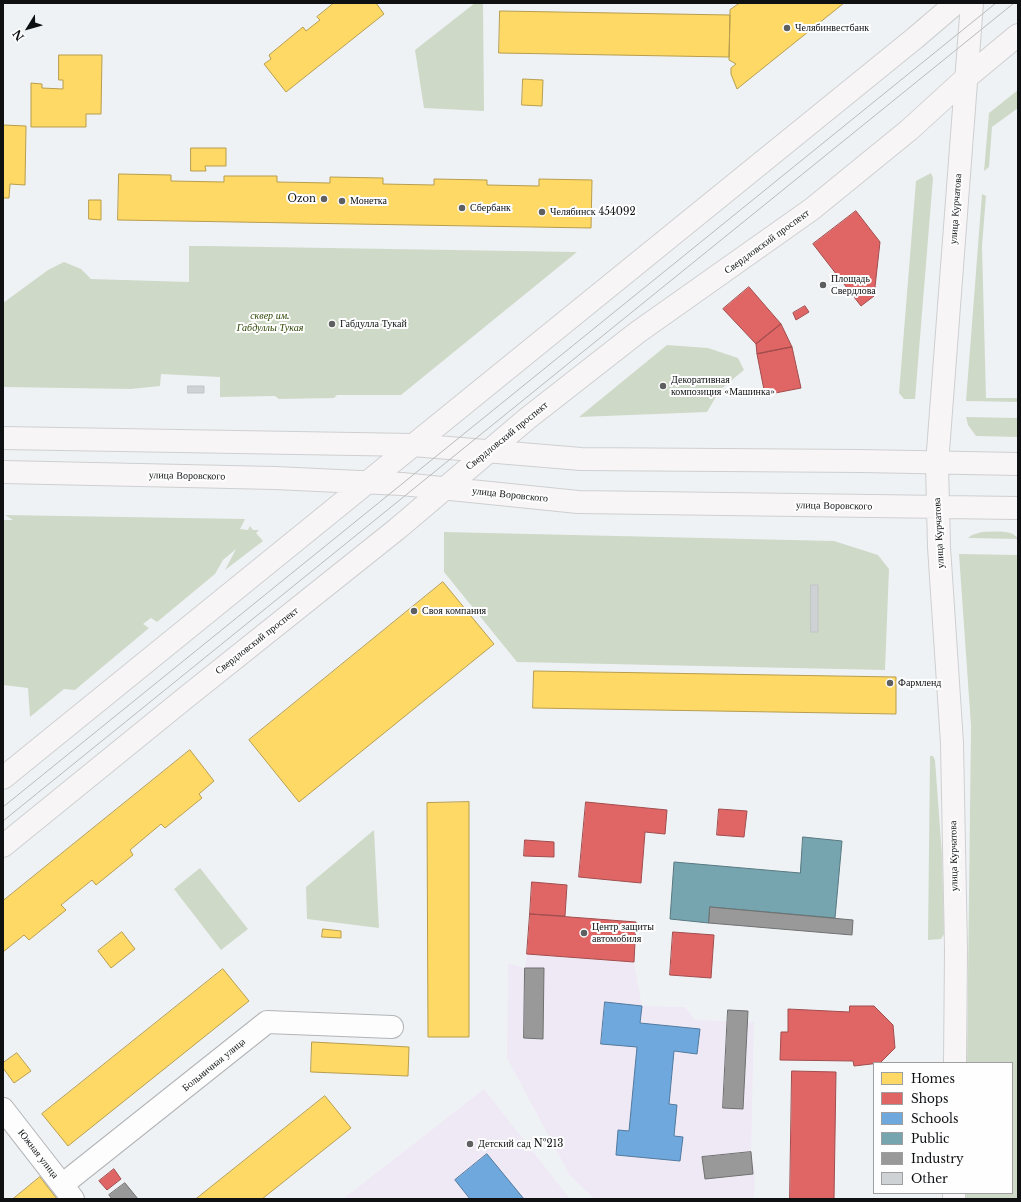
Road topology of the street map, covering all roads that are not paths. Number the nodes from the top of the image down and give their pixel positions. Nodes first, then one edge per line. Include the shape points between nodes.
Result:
1 (956, 3) edge
2 (972, 3) edge
3 (1018, 35) edge
4 (966, 78) junction
5 (3, 438) edge
6 (414, 445) junction
7 (486, 452) junction
8 (937, 464) junction
9 (1018, 464) edge
10 (3, 472) edge
11 (369, 482) junction
12 (444, 488) junction
13 (937, 507) junction
14 (1018, 508) edge
15 (3, 778) edge
16 (3, 846) edge
17 (392, 1027) dead end
18 (955, 1062) edge
19 (3, 1109) edge
20 (68, 1192) edge

1 - 6 main road
2 - 4 main road, улица Курчатова
3 - 4 main road, Свердловский проспект
4 - 7 main road, Свердловский проспект via 909,130 812,210 638,332
4 - 8 main road, улица Курчатова
5 - 6 main road
6 - 7 main road
6 - 11 main road
7 - 8 main road via 581,459 869,461
7 - 12 main road, Свердловский проспект
8 - 9 main road
8 - 13 main road, улица Курчатова
10 - 11 main road, улица Воровского
11 - 12 main road, улица Воровского
11 - 15 main road
12 - 13 main road, улица Воровского via 578,502
12 - 16 main road, Свердловский проспект via 398,530
13 - 14 main road, улица Воровского
13 - 18 main road, улица Курчатова via 952,743 956,950
17 - 20 street, Больничная улица via 267,1022
19 - 20 street, Южная улица

